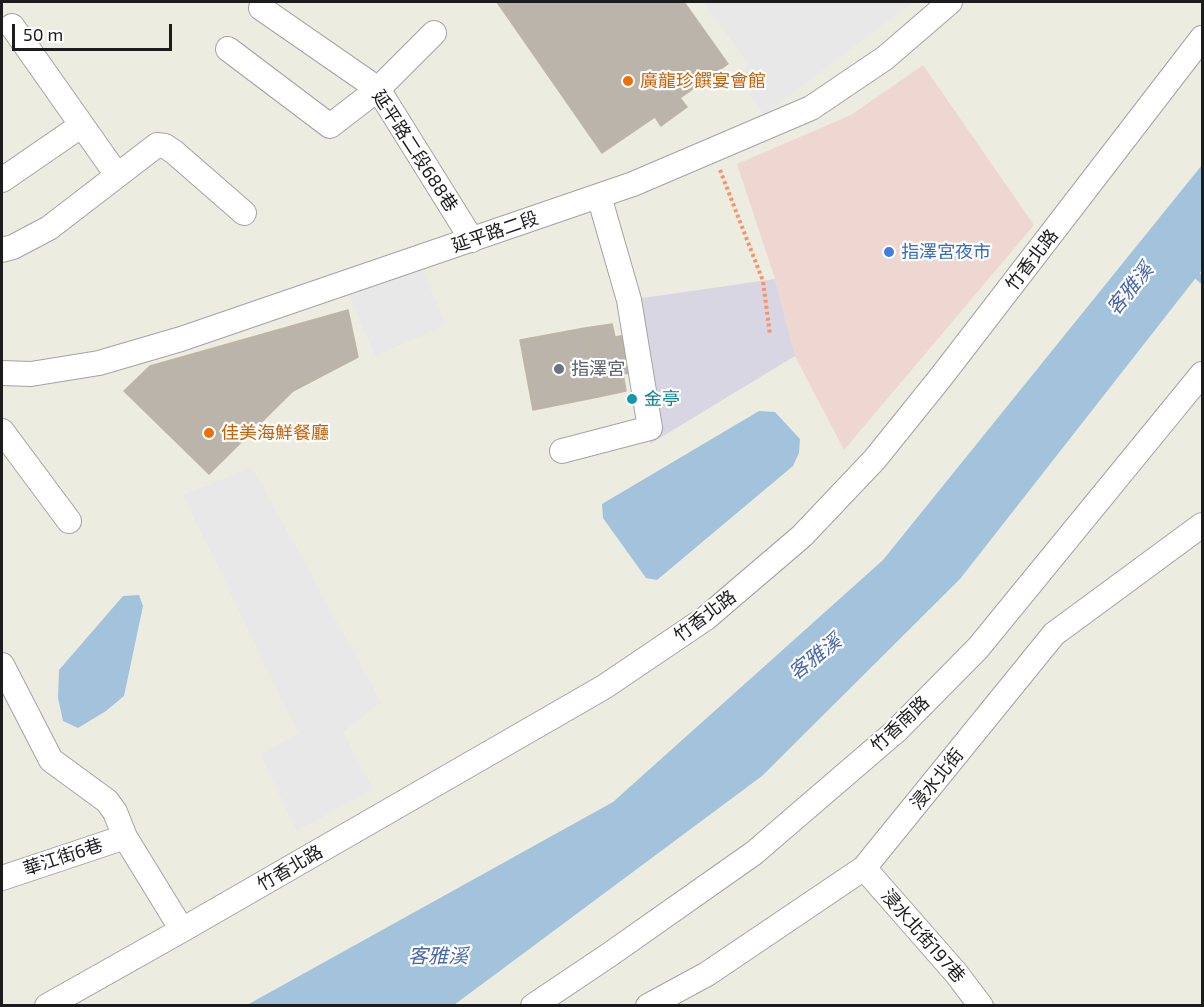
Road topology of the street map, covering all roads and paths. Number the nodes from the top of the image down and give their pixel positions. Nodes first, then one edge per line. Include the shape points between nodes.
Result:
1 (950, 2) edge
2 (261, 8) dead end
3 (12, 26) dead end
4 (434, 33) dead end
5 (1203, 38) edge
6 (228, 49) dead end
7 (378, 89) junction
8 (82, 125) junction
9 (712, 150) junction
10 (117, 175) junction
11 (2, 180) edge
12 (599, 196) junction
13 (244, 213) dead end
14 (472, 240) junction
15 (2, 250) edge
16 (770, 335) dead end
17 (2, 373) edge
18 (1203, 374) edge
19 (2, 430) edge
20 (562, 451) dead end
21 (69, 521) dead end
22 (1203, 525) edge
23 (3, 671) edge
24 (125, 837) junction
25 (864, 868) junction
26 (2, 878) edge
27 (182, 930) junction
28 (46, 1005) edge
29 (533, 1005) edge
30 (648, 1005) edge
31 (981, 1005) edge

1 - 9 street, 延平路二段 via 885,58 811,108
2 - 7 street, 延平路二段688巷
3 - 8 street
4 - 7 street
5 - 27 street, 竹香北路 via 875,459 802,536 706,618 604,687
6 - 7 street via 330,126
7 - 14 street, 延平路二段688巷
8 - 10 street
8 - 11 street
9 - 12 street, 延平路二段
9 - 16 path via 762,281
10 - 13 street via 157,145 165,146
10 - 15 street via 49,228
12 - 14 street, 延平路二段
12 - 20 street via 629,300 650,428
14 - 17 street, 延平路二段 via 99,363 31,374
18 - 29 street, 竹香南路 via 978,648 896,731 754,854
19 - 21 street
22 - 25 street, 浸水北街 via 1054,634
23 - 24 street via 51,760 107,801
24 - 26 street, 華江街6巷
24 - 27 street
25 - 30 street, 浸水北街 via 707,974
25 - 31 street, 浸水北街197巷
27 - 28 street, 竹香北路

